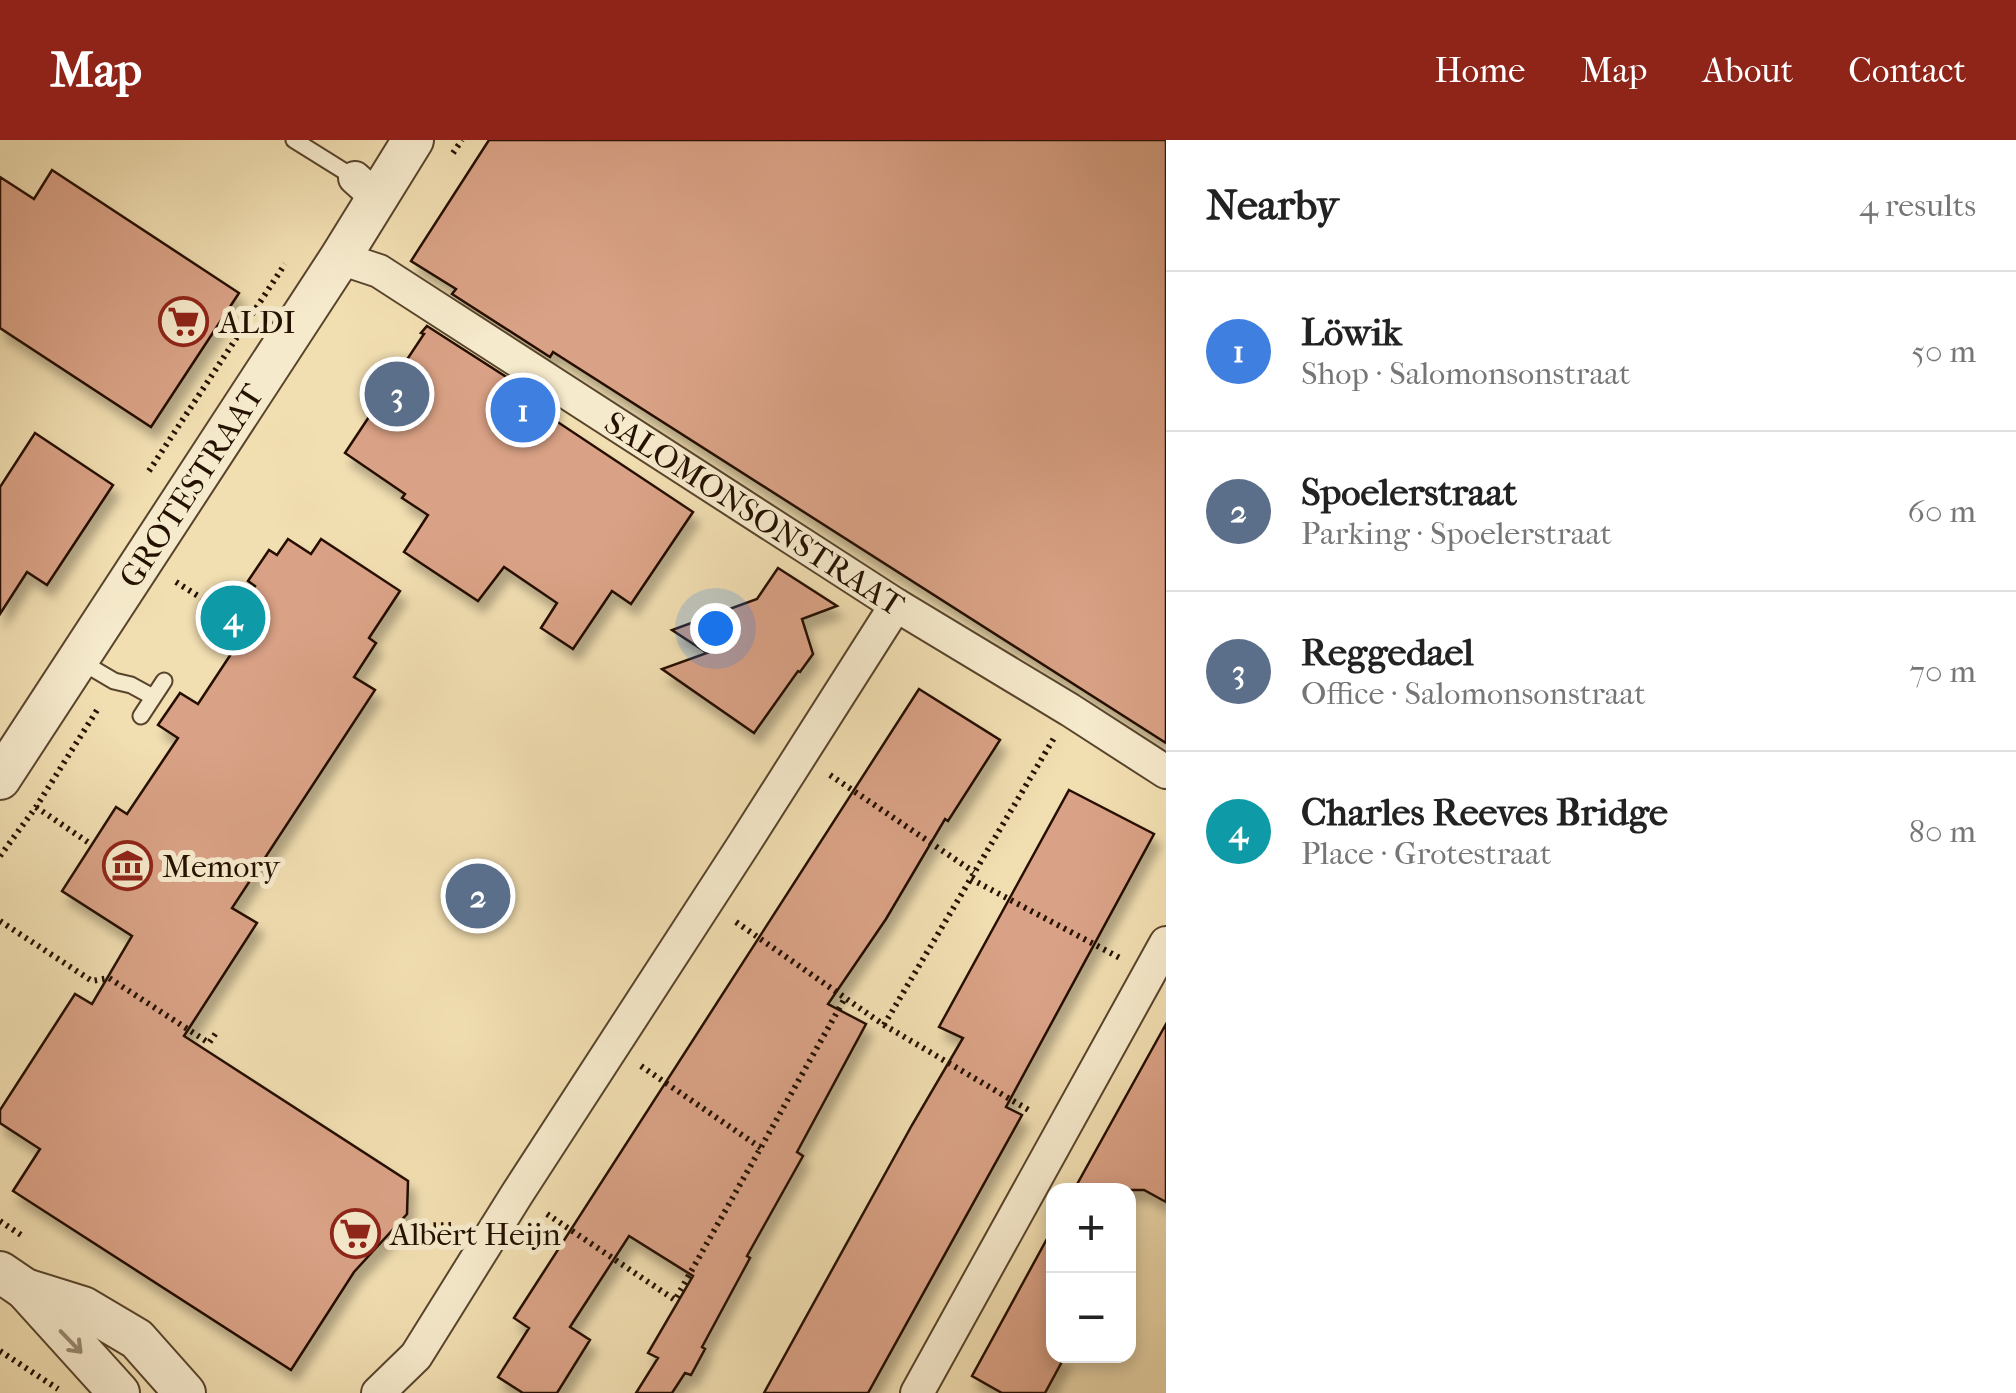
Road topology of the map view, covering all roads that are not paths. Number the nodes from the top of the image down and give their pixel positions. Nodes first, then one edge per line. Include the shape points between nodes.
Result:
1 (414, 140) edge
2 (301, 142) edge
3 (365, 188) junction
4 (340, 258) junction
5 (896, 605) junction
6 (77, 659) junction
7 (164, 680) dead end
8 (153, 698) junction
9 (141, 716) dead end
10 (1166, 772) edge
11 (0, 780) edge
12 (1166, 943) edge
13 (12, 1281) edge
14 (120, 1393) edge
15 (185, 1393) edge
16 (378, 1393) edge
17 (917, 1393) edge

1 - 3 street, GROTESTRAAT
2 - 3 lane
3 - 4 street, GROTESTRAAT
4 - 5 street, SALOMONSONSTRAAT via 378,271
4 - 6 street, GROTESTRAAT
5 - 10 street, SALOMONSONSTRAAT
5 - 16 street via 416,1356
6 - 8 lane
6 - 11 street, GROTESTRAAT
7 - 8 lane
8 - 9 lane
12 - 17 street
13 -> 14 street
13 - 15 street via 84,1307 137,1339

